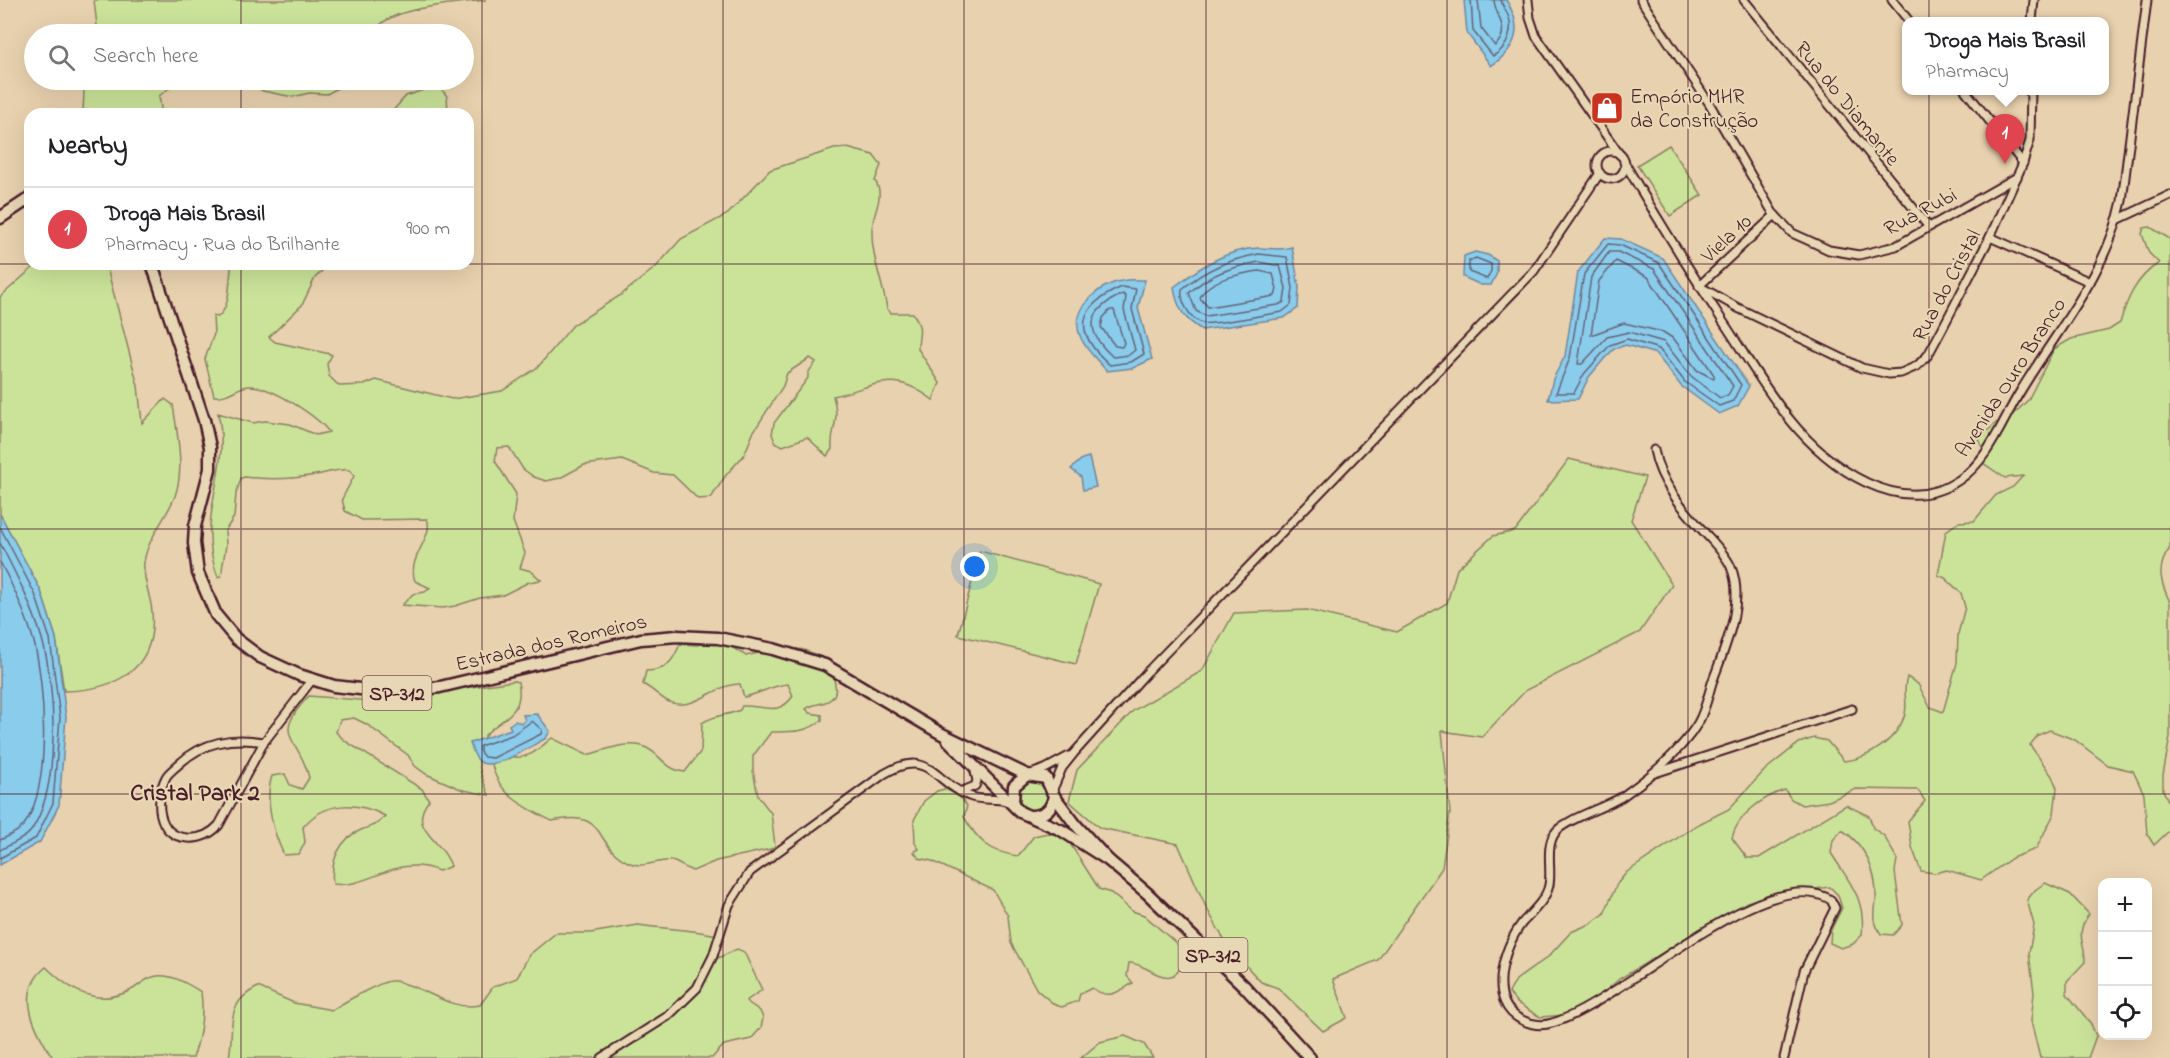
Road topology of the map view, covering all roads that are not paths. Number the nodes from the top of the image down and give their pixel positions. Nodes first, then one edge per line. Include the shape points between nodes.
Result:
1 (1528, 0) edge
2 (1641, 0) edge
3 (1744, 0) edge
4 (1892, 0) edge
5 (2034, 0) edge
6 (2147, 0) edge
7 (1906, 17) edge
8 (2032, 17) edge
9 (1969, 95) edge
10 (2031, 95) edge
11 (1607, 135) junction
12 (1609, 151) junction
13 (1620, 155) junction
14 (1624, 162) junction
15 (2023, 163) junction
16 (1600, 173) junction
17 (2017, 177) junction
18 (1615, 178) junction
19 (1636, 183) junction
20 (2170, 195) edge
21 (24, 202) edge
22 (1775, 215) junction
23 (0, 218) edge
24 (2117, 220) junction
25 (1928, 226) junction
26 (1990, 237) junction
27 (154, 270) edge
28 (2090, 282) junction
29 (1699, 285) junction
30 (1654, 450) dead end
31 (312, 680) junction
32 (1852, 709) dead end
33 (940, 733) junction
34 (264, 742) junction
35 (1074, 753) junction
36 (973, 766) junction
37 (1027, 775) junction
38 (1649, 775) junction
39 (960, 792) junction
40 (1054, 792) junction
41 (1013, 802) junction
42 (1032, 816) junction
43 (1108, 860) junction
44 (602, 1058) edge
45 (1310, 1058) edge
46 (1784, 1058) edge

1 - 11 street via 1536,36
2 - 22 street, Rua Rubi via 1709,103
3 - 25 street, Rua do Diamante
4 - 7 street
5 - 8 street
6 - 24 street, Avenida Ouro Branco
9 - 15 street
10 - 15 street, Rua do Cristal via 2031,133
11 - 12 street
11 - 13 street
12 - 13 street
12 - 16 street via 1598,161
13 - 14 street
14 - 18 street via 1623,171
14 - 19 street, Avenida Ouro Branco
15 - 17 street, Rua do Cristal
16 - 18 street
16 - 35 street via 1534,271 1148,671
17 - 25 street, Rua Rubi
17 - 26 street, Rua do Cristal
18 - 19 street via 1625,177
19 - 29 street, Avenida Ouro Branco
20 - 24 street
21 - 23 main road
22 - 25 street, Rua Rubi via 1792,233 1848,255 1896,246
22 - 29 street, Viela 10
24 - 28 street, Avenida Ouro Branco
26 - 28 street
26 - 29 street, Rua do Cristal via 1928,354 1917,366 1901,373 1862,368
27 - 31 main road, Estrada dos Romeiros / SP-312 via 210,447 210,469 194,543 202,588 216,615 247,649
28 - 29 street, Avenida Ouro Branco via 1977,464 1945,488 1914,494 1897,493 1864,481 1811,442 1775,400
30 - 38 street via 1657,465 1675,498 1731,567 1734,617 1699,722
31 - 33 main road, Estrada dos Romeiros / SP-312 via 366,692 416,692 641,639 718,638 825,665
31 - 34 street
32 - 38 street
33 - 36 main road, Estrada dos Romeiros / SP-312
33 - 37 main road, Estrada dos Romeiros / SP-312
34 - 34 street via 213,832 178,838 168,830 161,819 159,798 167,775 184,759 218,741
35 - 37 street
35 - 40 street via 1062,768
36 - 39 street via 976,784
36 - 41 main road, Estrada dos Romeiros / SP-312
37 - 40 main road, Estrada dos Romeiros / SP-312 via 1040,775
37 - 41 main road via 1014,786
38 - 46 street via 1622,796 1561,826 1553,835 1545,896 1515,933 1506,958 1501,996 1506,1007 1528,1023 1554,1023 1619,988 1709,927 1778,897 1816,893 1831,900 1835,908 1804,971
39 - 41 street via 974,798
39 - 44 street via 928,767 904,764 884,774 759,864 735,892 714,956 697,988 668,1016
40 - 42 main road via 1053,802 1045,813
40 - 43 main road, Estrada dos Romeiros / SP-312 via 1076,825
41 - 42 main road, Estrada dos Romeiros / SP-312 via 1020,812
42 - 43 main road, Estrada dos Romeiros / SP-312
43 - 45 main road, Estrada dos Romeiros / SP-312 via 1179,921

